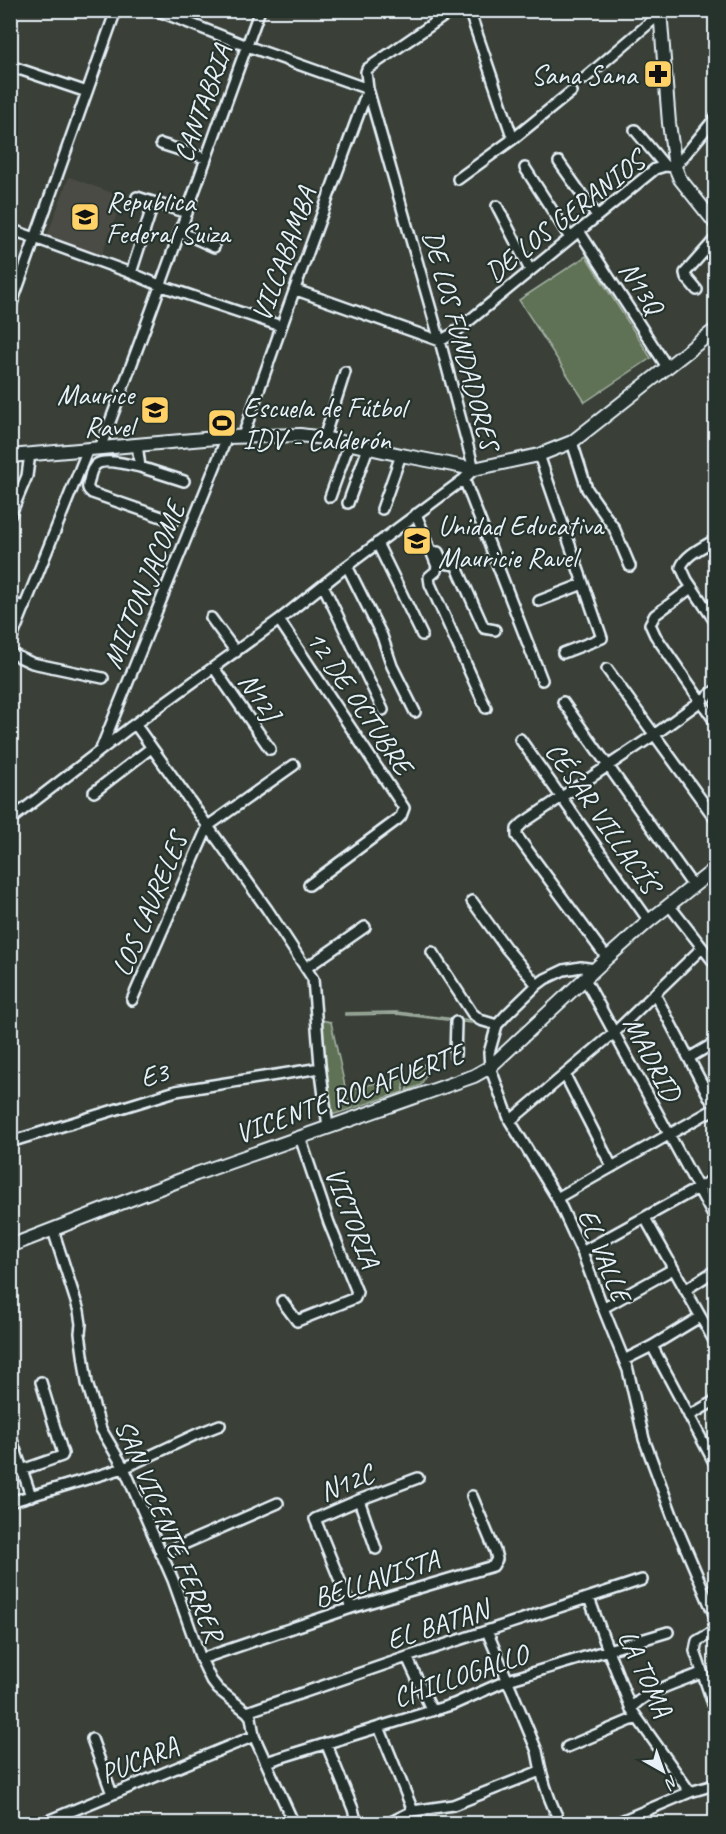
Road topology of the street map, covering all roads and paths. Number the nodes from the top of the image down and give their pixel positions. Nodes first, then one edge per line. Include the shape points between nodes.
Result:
1 (116, 10) edge
2 (156, 10) edge
3 (261, 10) edge
4 (453, 10) edge
5 (470, 10) edge
6 (660, 12) edge
7 (247, 46) junction
8 (10, 66) edge
9 (584, 79) dead end
10 (368, 89) junction
11 (87, 92) junction
12 (571, 92) dead end
13 (716, 117) edge
14 (635, 130) dead end
15 (513, 139) junction
16 (161, 144) dead end
17 (205, 158) junction
18 (559, 162) dead end
19 (670, 166) junction
20 (525, 168) dead end
21 (458, 179) dead end
22 (137, 197) dead end
23 (496, 206) dead end
24 (187, 213) junction
25 (150, 214) dead end
26 (597, 216) junction
27 (716, 224) edge
28 (10, 229) edge
29 (579, 231) junction
30 (181, 232) junction
31 (36, 238) junction
32 (570, 238) junction
33 (716, 238) edge
34 (214, 247) dead end
35 (531, 270) junction
36 (131, 273) junction
37 (159, 285) junction
38 (296, 290) junction
39 (697, 290) dead end
40 (10, 309) edge
41 (280, 326) junction
42 (716, 329) edge
43 (440, 341) junction
44 (667, 367) junction
45 (345, 372) dead end
46 (243, 436) junction
47 (227, 437) junction
48 (324, 438) junction
49 (572, 442) junction
50 (137, 444) junction
51 (349, 444) junction
52 (94, 448) junction
53 (368, 448) junction
54 (30, 454) junction
55 (401, 455) junction
56 (539, 455) junction
57 (10, 456) edge
58 (140, 467) junction
59 (474, 470) junction
60 (464, 479) junction
61 (184, 482) dead end
62 (330, 497) dead end
63 (348, 503) dead end
64 (382, 509) dead end
65 (418, 513) junction
66 (10, 516) edge
67 (173, 521) dead end
68 (716, 540) edge
69 (377, 543) junction
70 (347, 566) junction
71 (630, 566) dead end
72 (583, 584) junction
73 (323, 585) junction
74 (691, 588) junction
75 (539, 601) dead end
76 (10, 603) edge
77 (25, 608) junction
78 (211, 618) dead end
79 (279, 620) junction
80 (716, 623) edge
81 (495, 630) dead end
82 (422, 635) dead end
83 (10, 643) edge
84 (236, 652) junction
85 (563, 652) dead end
86 (10, 653) edge
87 (214, 668) junction
88 (607, 669) dead end
89 (103, 678) dead end
90 (542, 680) dead end
91 (716, 690) edge
92 (700, 701) junction
93 (563, 702) dead end
94 (486, 708) dead end
95 (383, 710) dead end
96 (415, 712) dead end
97 (114, 716) junction
98 (716, 723) edge
99 (131, 727) junction
100 (654, 735) junction
101 (520, 740) dead end
102 (151, 748) junction
103 (100, 750) junction
104 (270, 750) dead end
105 (294, 765) dead end
106 (609, 766) junction
107 (94, 792) dead end
108 (561, 797) junction
109 (10, 820) edge
110 (716, 820) edge
111 (207, 826) junction
112 (713, 874) edge
113 (309, 885) dead end
114 (693, 886) junction
115 (472, 901) dead end
116 (669, 905) junction
117 (649, 921) junction
118 (365, 927) dead end
119 (702, 948) junction
120 (432, 952) dead end
121 (607, 958) junction
122 (716, 965) edge
123 (306, 968) junction
124 (595, 969) junction
125 (585, 979) junction
126 (537, 985) junction
127 (655, 994) junction
128 (132, 1000) dead end
129 (456, 1022) dead end
130 (497, 1025) junction
131 (614, 1033) junction
132 (716, 1042) edge
133 (455, 1056) dead end
134 (689, 1058) junction
135 (490, 1067) junction
136 (314, 1069) dead end
137 (565, 1075) junction
138 (715, 1108) edge
139 (510, 1121) junction
140 (328, 1127) junction
141 (669, 1135) junction
142 (300, 1137) junction
143 (10, 1142) edge
144 (612, 1167) junction
145 (716, 1178) edge
146 (698, 1189) junction
147 (557, 1198) junction
148 (645, 1218) junction
149 (716, 1221) edge
150 (53, 1230) junction
151 (10, 1246) edge
152 (582, 1252) junction
153 (673, 1269) junction
154 (716, 1270) edge
155 (685, 1290) junction
156 (282, 1301) dead end
157 (603, 1308) junction
158 (700, 1317) junction
159 (716, 1344) edge
160 (652, 1346) junction
161 (624, 1360) junction
162 (41, 1382) dead end
163 (716, 1400) edge
164 (689, 1416) junction
165 (220, 1425) dead end
166 (10, 1434) edge
167 (716, 1466) edge
168 (124, 1468) junction
169 (22, 1470) junction
170 (10, 1474) edge
171 (418, 1478) dead end
172 (31, 1496) junction
173 (472, 1496) dead end
174 (359, 1500) junction
175 (10, 1502) edge
176 (278, 1503) dead end
177 (376, 1549) dead end
178 (161, 1554) junction
179 (642, 1580) dead end
180 (590, 1598) junction
181 (351, 1608) junction
182 (716, 1619) edge
183 (716, 1630) edge
184 (487, 1631) junction
185 (668, 1632) dead end
186 (608, 1650) junction
187 (407, 1657) junction
188 (201, 1659) junction
189 (701, 1673) junction
190 (508, 1680) junction
191 (432, 1711) junction
192 (247, 1712) junction
193 (716, 1713) edge
194 (634, 1714) junction
195 (379, 1727) junction
196 (254, 1736) junction
197 (92, 1739) dead end
198 (326, 1743) junction
199 (567, 1747) dead end
200 (266, 1762) junction
201 (540, 1771) junction
202 (714, 1785) dead end
203 (690, 1792) junction
204 (112, 1794) junction
205 (413, 1811) junction
206 (291, 1822) edge
207 (40, 1824) edge
208 (357, 1824) edge
209 (387, 1824) edge
210 (561, 1824) edge
211 (614, 1824) edge

1 - 11 street
2 - 7 street
3 - 7 street, CANTABRIA
4 - 10 street, VILCABAMBA via 367,69
5 - 15 street
6 - 9 street
6 - 19 street
7 - 10 street
7 - 17 street, CANTABRIA
8 - 11 street
10 - 38 street, VILCABAMBA
10 - 43 street, DE LOS FUNDADORES
11 - 31 street
12 - 15 street
13 - 19 street, DE LOS GERANIOS
14 - 19 street
15 - 21 street
16 - 17 street
17 - 24 street, CANTABRIA
18 - 26 street
19 - 26 street, DE LOS GERANIOS via 655,169
19 - 27 street
20 - 32 street
22 - 24 street
23 - 35 street
24 - 30 street, CANTABRIA
25 - 36 street
26 - 29 street, DE LOS GERANIOS
28 - 31 street
29 - 32 street, DE LOS GERANIOS
29 - 44 street, N13Q
30 - 34 street
30 - 37 street, CANTABRIA
31 - 36 street
31 - 40 street
32 - 35 street, DE LOS GERANIOS
33 - 39 street via 685,273
35 - 43 street, DE LOS GERANIOS
36 - 37 street
37 - 41 street
37 - 52 street, CANTABRIA
38 - 41 street, VILCABAMBA
38 - 43 street
41 - 46 street, VILCABAMBA
42 - 44 street
43 - 59 street, DE LOS FUNDADORES
44 - 49 street
45 - 48 street
46 - 47 street
46 - 48 street
47 - 50 street
47 - 97 street, MILTON JACOME
48 - 51 street
49 - 56 street
49 - 71 street via 587,489 614,528
50 - 52 street
50 - 58 street
51 - 53 street
51 - 62 street
52 - 54 street
52 - 77 street, CANTABRIA
53 - 55 street
53 - 63 street
54 - 57 street
54 - 66 street via 27,476
55 - 59 street
55 - 64 street
56 - 59 street
56 - 72 street
58 - 61 street
58 - 67 street via 96,464 88,490
59 - 60 street, DE LOS FUNDADORES
60 - 65 street, DE LOS FUNDADORES
60 - 90 street
65 - 69 street, DE LOS FUNDADORES
65 - 81 street via 442,561 456,565 483,626
65 - 94 street via 437,566 429,577 430,584
68 - 74 street via 682,564 681,570
69 - 70 street, DE LOS FUNDADORES
69 - 82 street
70 - 73 street, DE LOS FUNDADORES
70 - 96 street
72 - 75 street
72 - 85 street via 602,638
73 - 79 street, DE LOS FUNDADORES
73 - 95 street
74 - 80 street
74 - 92 street via 655,615 650,624
76 - 77 street
77 - 83 street, CANTABRIA
78 - 84 street
79 - 84 street, DE LOS FUNDADORES
79 - 113 street, 12 DE OCTUBRE via 404,808 397,820
84 - 87 street, DE LOS FUNDADORES
86 - 89 street via 32,663
87 - 99 street, DE LOS FUNDADORES
87 - 104 street, N12J
88 - 100 street
91 - 92 street
92 - 98 street
92 - 100 street
93 - 106 street
97 - 99 street
97 - 103 street, MILTON JACOME
99 - 102 street
99 - 103 street, DE LOS FUNDADORES
100 - 106 street
100 - 110 street
101 - 108 street, CÉSAR VILLACÍS
102 - 107 street
102 - 111 street
103 - 109 street, DE LOS FUNDADORES
105 - 111 street
106 - 108 street
106 - 114 street
108 - 117 street, CÉSAR VILLACÍS
108 - 121 street via 523,823 517,834
111 - 123 street
111 - 128 street, LOS LAURELES
112 - 114 street, VICENTE ROCAFUERTE
114 - 116 street, VICENTE ROCAFUERTE
115 - 126 street
116 - 117 street, VICENTE ROCAFUERTE
116 - 119 street
117 - 121 street, VICENTE ROCAFUERTE
118 - 123 street
119 - 122 street
119 - 127 street
120 - 130 street via 472,1013
121 - 124 street, VICENTE ROCAFUERTE
123 - 140 street via 314,979
124 - 125 street, VICENTE ROCAFUERTE
124 - 126 street, EL VALLE via 564,970
125 - 131 street, MADRID
125 - 135 street, VICENTE ROCAFUERTE
126 - 130 street, EL VALLE
127 - 131 street
127 - 134 street
129 - 133 street
130 - 135 street, EL VALLE via 489,1053
131 - 137 street
131 - 141 street, MADRID
132 - 134 street
134 - 138 street
135 - 139 street, EL VALLE
135 - 140 street, VICENTE ROCAFUERTE via 454,1084
136 - 143 street, E3 via 176,1090
137 - 139 street
137 - 144 street
138 - 141 street
139 - 147 street, EL VALLE
140 - 142 street, VICENTE ROCAFUERTE
141 - 144 street
141 - 146 street, MADRID
142 - 150 street, VICENTE ROCAFUERTE
142 - 156 street, VICTORIA via 357,1293 355,1298 297,1322
144 - 147 street
145 - 146 street
146 - 148 street
146 - 149 street, MADRID
147 - 152 street, EL VALLE
148 - 152 street
148 - 153 street
150 - 151 street, VICENTE ROCAFUERTE
150 - 168 street, SAN VICENTE FERRER via 79,1311 93,1406 101,1429
152 - 157 street, EL VALLE
153 - 155 street
153 - 157 street
154 - 155 street
155 - 158 street
157 - 161 street, EL VALLE
158 - 159 street
158 - 160 street
160 - 161 street
160 - 164 street
161 - 182 street, EL VALLE via 644,1439
162 - 169 street via 63,1454
163 - 164 street
164 - 167 street
165 - 168 street
166 - 169 street
168 - 172 street
168 - 178 street, SAN VICENTE FERRER
169 - 170 street
169 - 172 street
171 - 174 street, N12C
172 - 175 street
173 - 181 street, BELLAVISTA via 495,1551 495,1564
174 - 177 street
174 - 181 street, N12C via 315,1521
176 - 178 street
178 - 188 street, SAN VICENTE FERRER
179 - 180 street, EL BATAN
180 - 184 street, EL BATAN
180 - 186 street, LA TOMA
181 - 188 street, BELLAVISTA
183 - 189 street via 697,1641 694,1651
184 - 187 street, EL BATAN
184 - 190 street
185 - 186 street, CHILLOGALLO
186 - 190 street, CHILLOGALLO
186 - 194 street, LA TOMA
187 - 191 street
187 - 192 street, EL BATAN
188 - 192 street, SAN VICENTE FERRER via 218,1689
189 - 193 street
189 - 194 street via 644,1698 635,1704
190 - 191 street, CHILLOGALLO
190 - 201 street via 537,1751
191 - 195 street, CHILLOGALLO
192 - 196 street
194 - 199 street
194 - 203 street, LA TOMA
195 - 198 street, CHILLOGALLO
195 - 205 street
196 - 200 street
196 - 204 street, PUCARA
197 - 204 street
198 - 200 street, CHILLOGALLO
198 - 208 street
200 - 206 street
201 - 205 street via 453,1805
201 - 210 street
202 - 203 street
203 - 211 street
204 - 207 street, PUCARA
205 - 209 street

